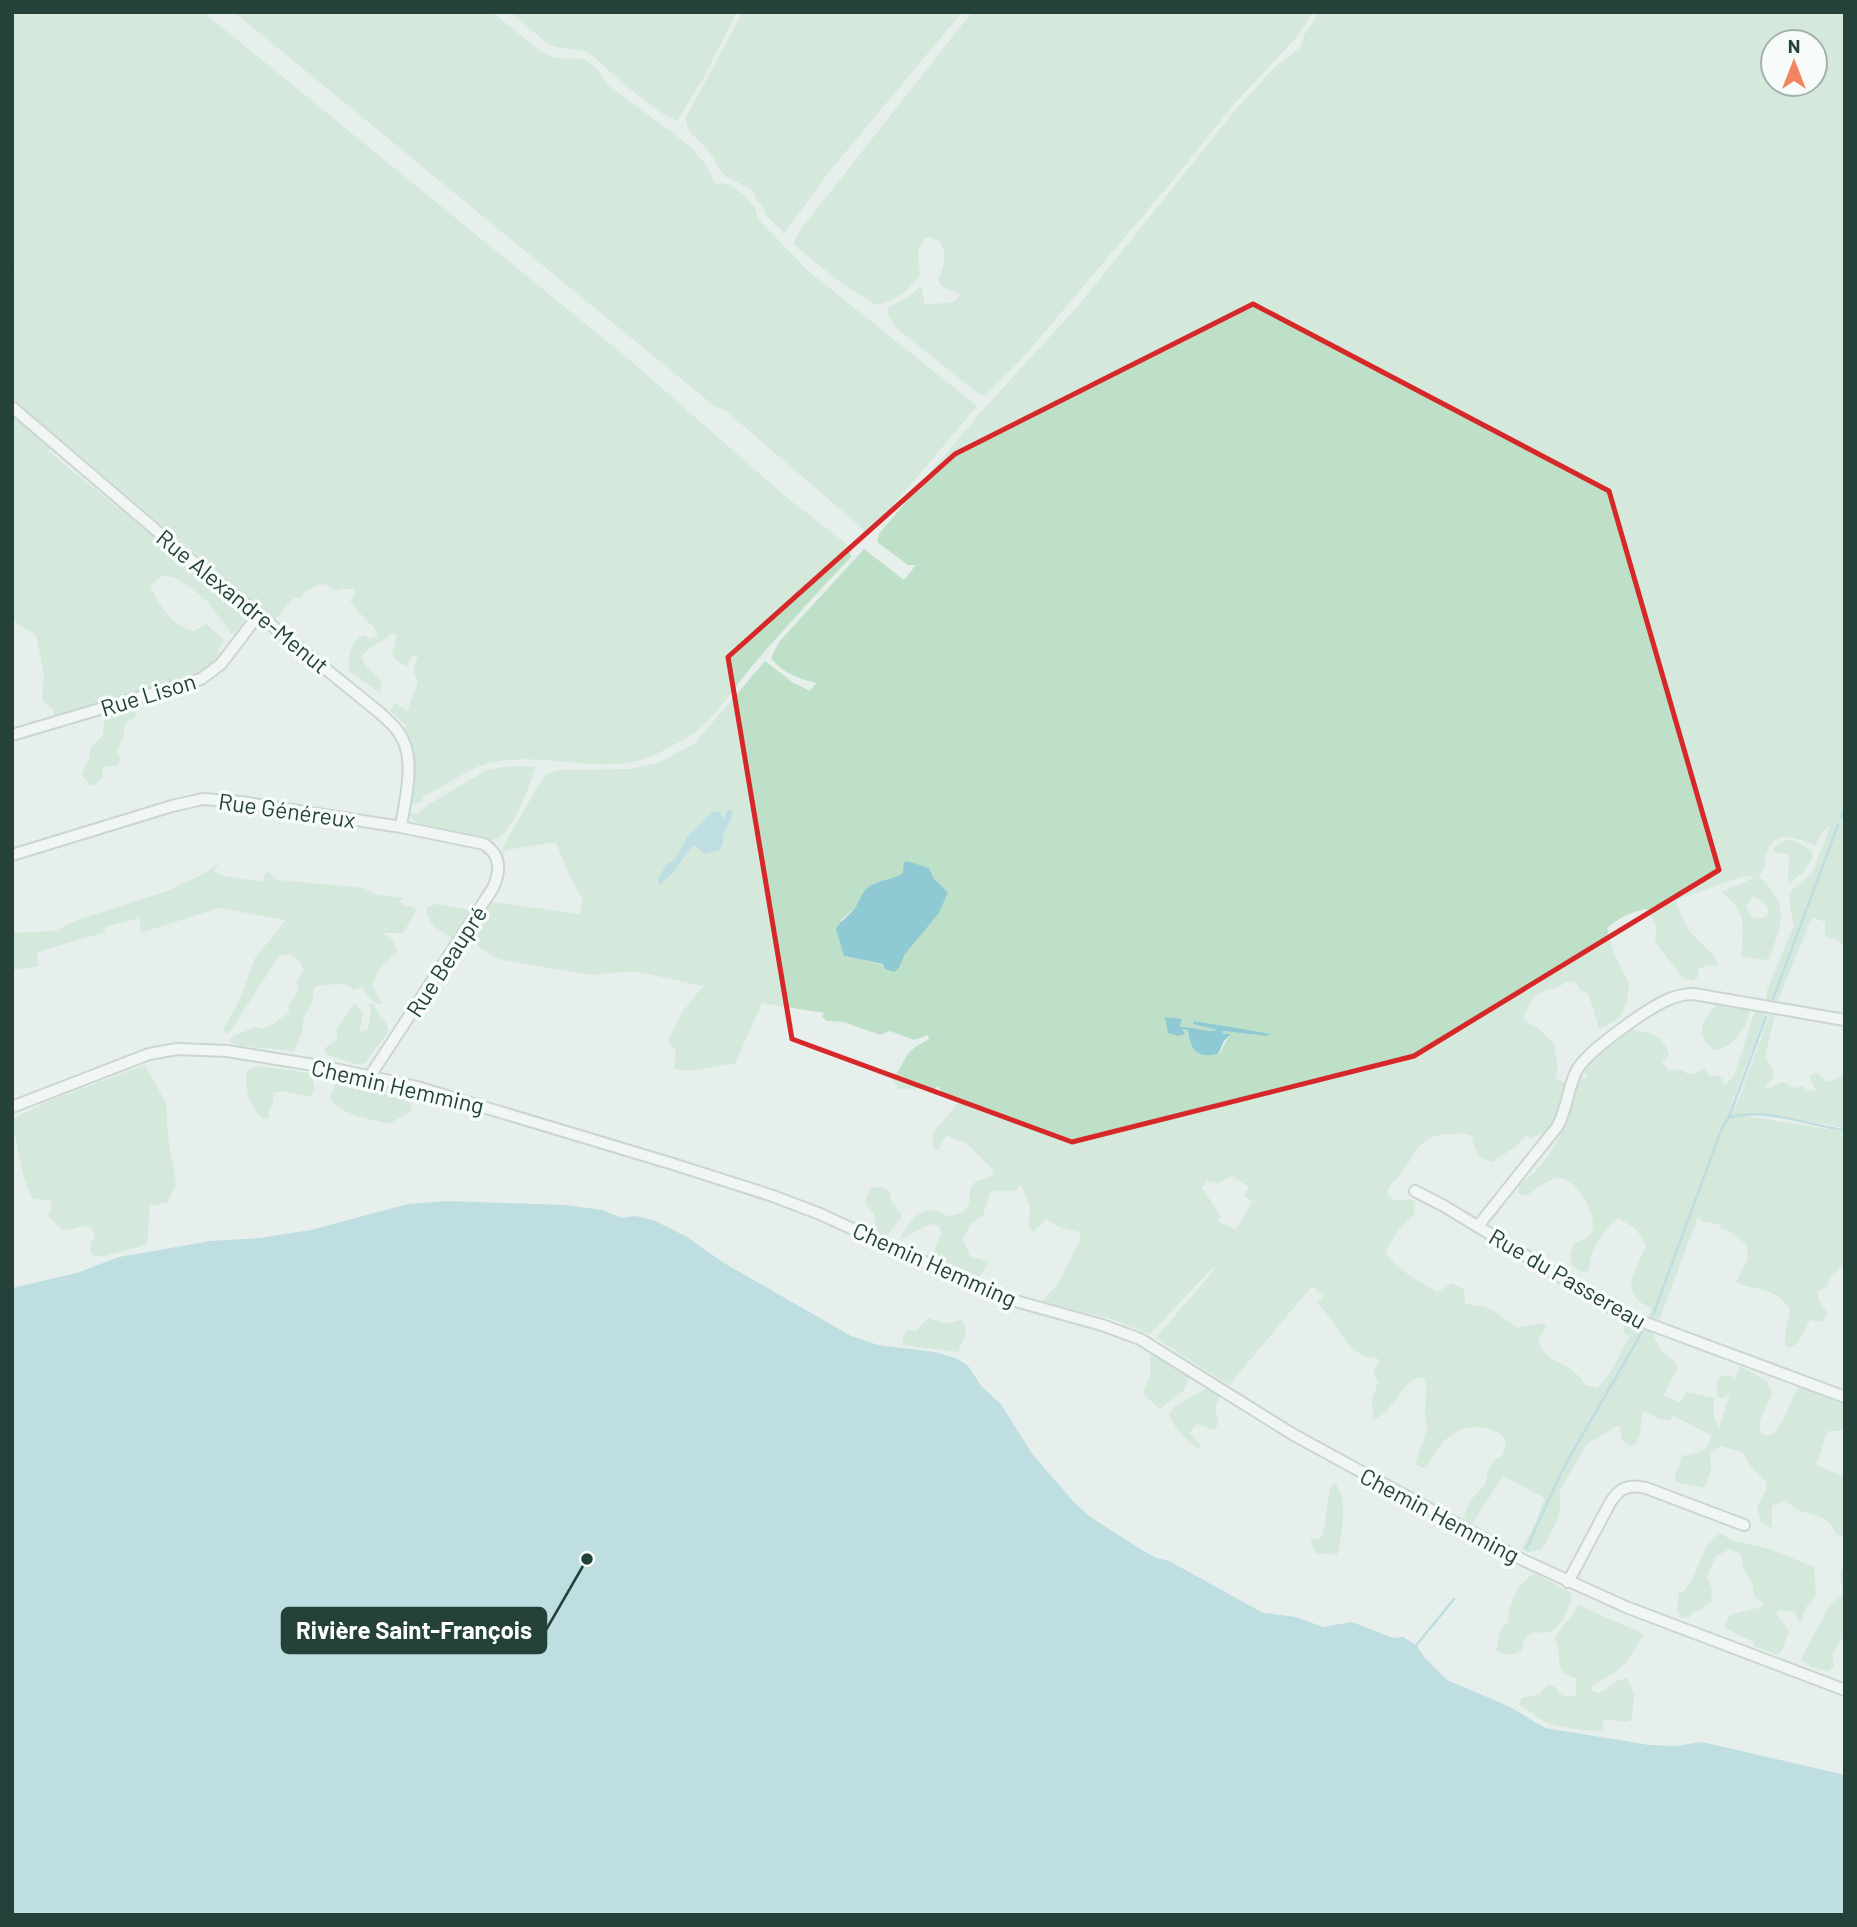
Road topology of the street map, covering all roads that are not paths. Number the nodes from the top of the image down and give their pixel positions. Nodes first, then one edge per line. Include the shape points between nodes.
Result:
1 (12, 407) edge
2 (259, 614) junction
3 (12, 735) edge
4 (401, 827) junction
5 (484, 844) joint
6 (12, 855) edge
7 (1845, 1020) edge
8 (370, 1076) junction
9 (12, 1107) edge
10 (1415, 1191) dead end
11 (1478, 1226) junction
12 (1845, 1397) edge
13 (1744, 1525) dead end
14 (1568, 1583) junction
15 (1845, 1690) edge

1 - 2 street, Rue Alexandre-Menut
2 - 3 street, Rue Lison via 221,664 201,679
2 - 4 street, Rue Alexandre-Menut via 400,734 409,762
4 - 5 street, Rue Généreux
4 - 6 street, Rue Généreux via 203,799
5 - 8 street, Rue Beaupré via 499,863 493,888
7 - 11 street via 1694,995 1661,1003 1580,1064 1557,1127
8 - 9 street, Chemin Hemming via 227,1051 177,1049 136,1058
8 - 14 street, Chemin Hemming via 536,1121 773,1196 1001,1297 1140,1339 1314,1446
10 - 11 street, Rue du Passereau
11 - 12 street, Rue du Passereau via 1622,1314
13 - 14 street via 1646,1488 1625,1487 1610,1503
14 - 15 street, Chemin Hemming

